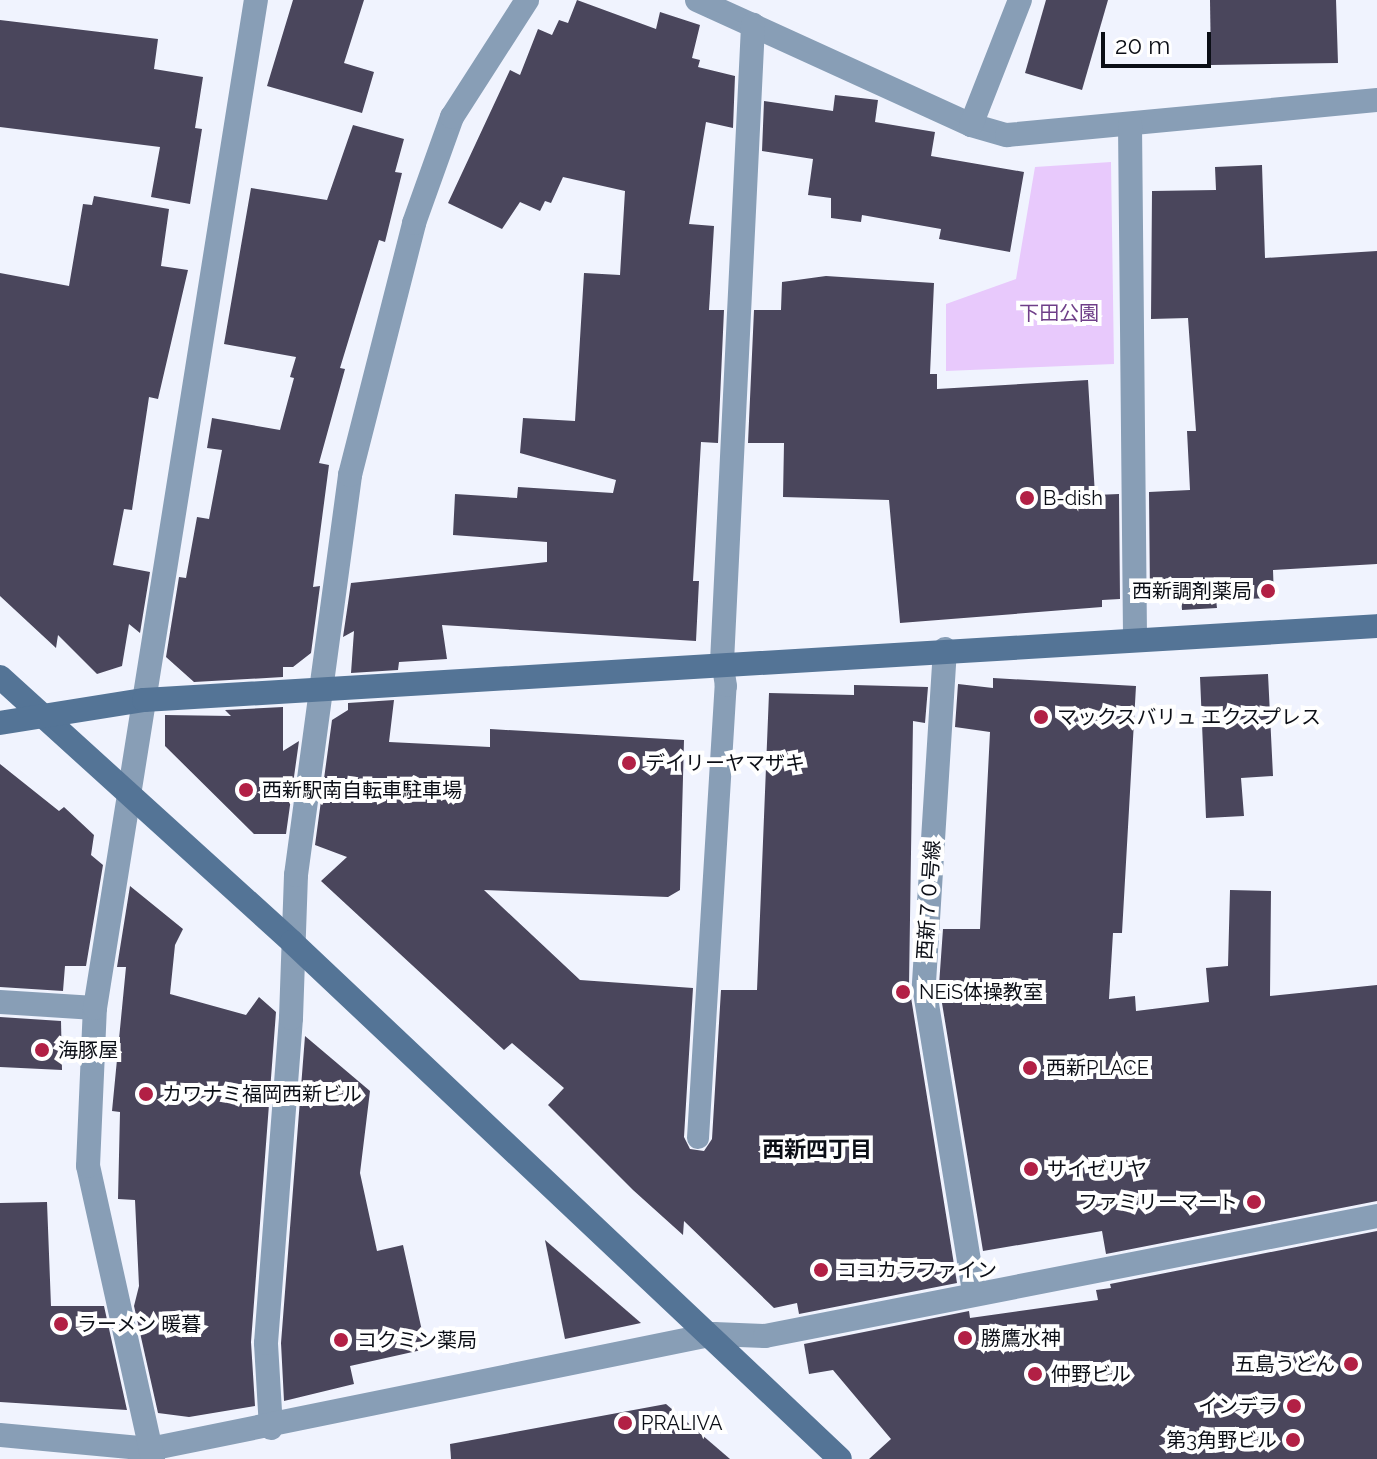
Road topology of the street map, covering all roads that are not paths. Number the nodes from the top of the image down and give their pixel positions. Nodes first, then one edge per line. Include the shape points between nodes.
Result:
1 (256, 0) edge
2 (527, 0) edge
3 (697, 0) edge
4 (1020, 0) edge
5 (753, 25) junction
6 (1377, 100) edge
7 (1130, 124) junction
8 (971, 125) junction
9 (1377, 626) edge
10 (1135, 639) junction
11 (945, 649) junction
12 (722, 662) junction
13 (0, 677) edge
14 (323, 689) junction
15 (144, 700) junction
16 (44, 718) junction
17 (0, 723) edge
18 (130, 795) junction
19 (292, 942) junction
20 (0, 1002) edge
21 (95, 1008) junction
22 (698, 1138) dead end
23 (1377, 1216) edge
24 (974, 1291) junction
25 (714, 1334) junction
26 (271, 1428) junction
27 (0, 1435) edge
28 (152, 1454) edge
29 (840, 1459) edge

1 - 15 street
2 - 14 street via 452,117 414,223 350,475
3 - 5 street
4 - 8 street
5 - 8 street
5 - 12 street
6 - 7 street
7 - 8 street via 1007,135
7 - 10 street
9 - 10 street
10 - 11 street
11 - 12 street
11 - 24 street, 西新７０号線 via 924,986
12 - 14 street
12 - 22 lane via 726,686
13 - 16 street
14 - 15 street
14 - 19 street via 296,875
15 - 16 street
15 - 18 street
16 - 17 street
16 - 18 street
18 - 19 street
18 - 21 street
19 - 25 street
19 - 26 street via 266,1343
20 - 21 street
21 - 28 street via 88,1166
23 - 24 street
24 - 25 street via 765,1336
25 - 26 street
25 - 29 street
26 - 28 street
27 - 28 street

